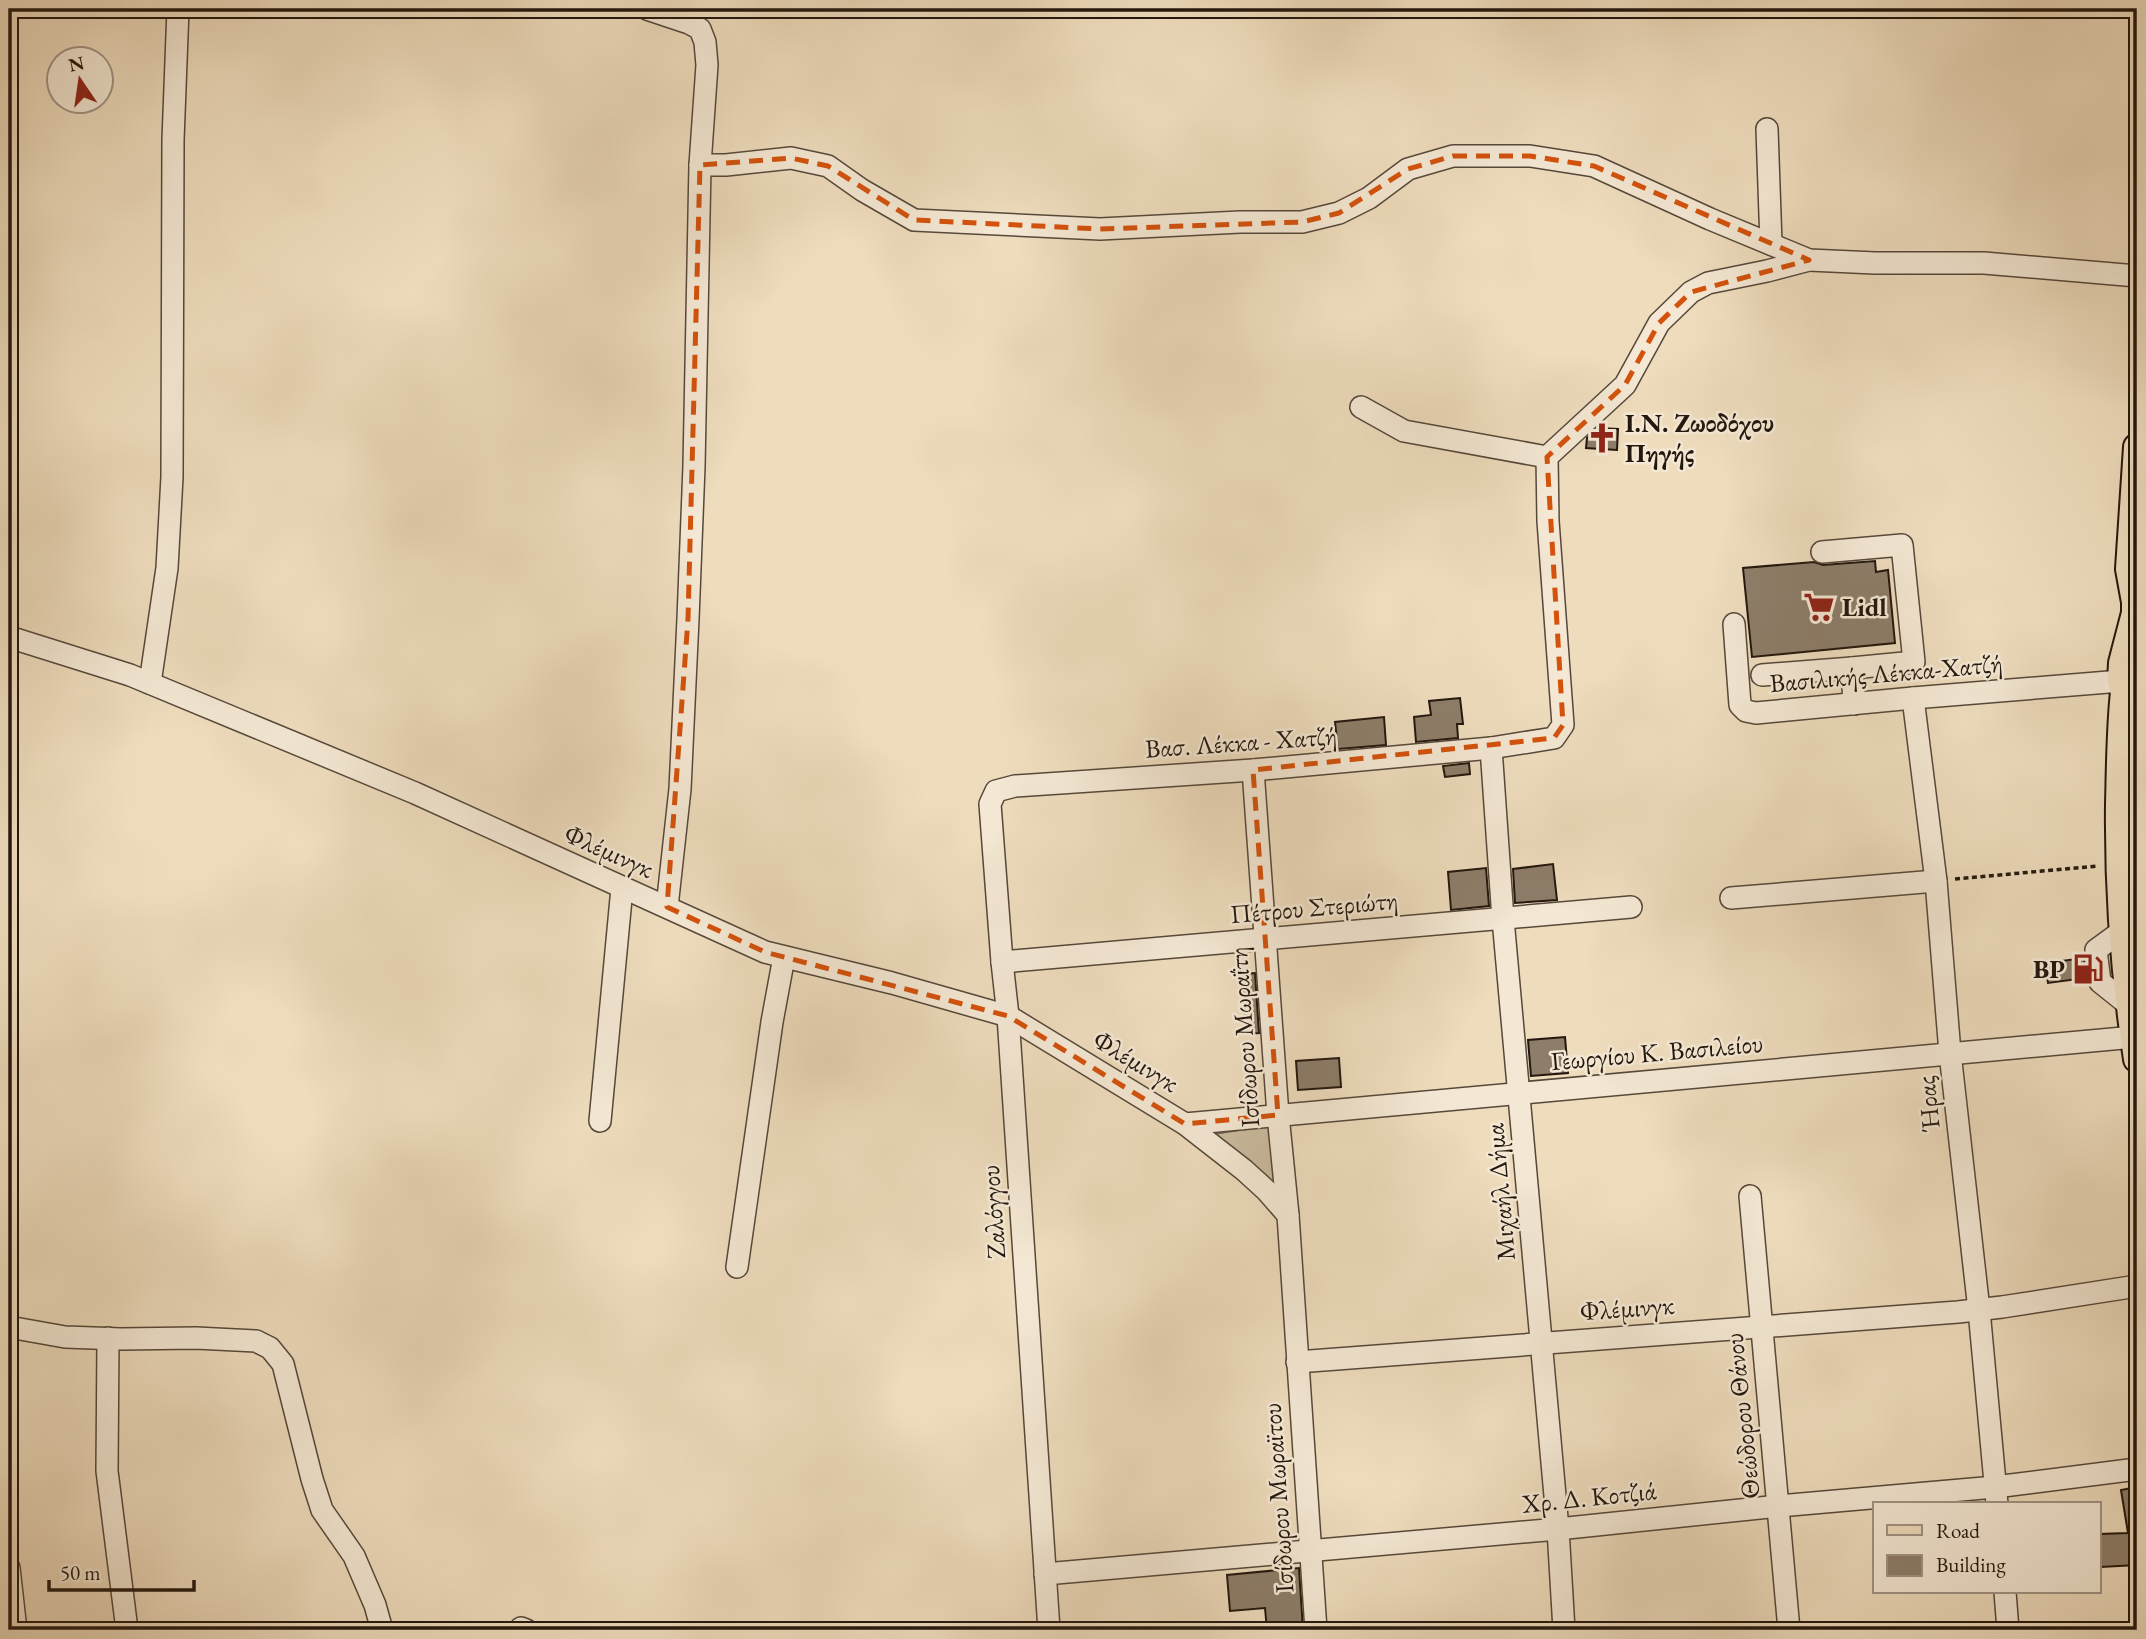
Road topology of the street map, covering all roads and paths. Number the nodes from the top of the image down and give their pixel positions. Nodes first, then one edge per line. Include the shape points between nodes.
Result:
1 (178, 9) edge
2 (647, 9) edge
3 (1767, 129) dead end
4 (700, 165) junction
5 (1771, 244) junction
6 (1809, 260) junction
7 (2137, 276) edge
8 (1361, 407) dead end
9 (2137, 447) edge
10 (1547, 457) junction
11 (1822, 552) dead end
12 (2134, 560) edge
13 (1734, 624) dead end
14 (9, 637) edge
15 (2137, 637) edge
16 (1852, 668) junction
17 (1762, 675) dead end
18 (150, 683) junction
19 (2126, 686) edge
20 (1913, 698) junction
21 (1854, 704) junction
22 (2137, 733) edge
23 (1491, 748) junction
24 (2120, 764) junction
25 (1253, 770) junction
26 (996, 791) joint
27 (2119, 864) junction
28 (1936, 881) junction
29 (622, 888) junction
30 (1731, 898) dead end
31 (667, 907) junction
32 (1631, 907) dead end
33 (1503, 919) junction
34 (1265, 940) junction
35 (784, 957) junction
36 (1002, 962) junction
37 (1008, 1016) junction
38 (2135, 1048) edge
39 (1950, 1054) junction
40 (1519, 1093) junction
41 (1278, 1115) junction
42 (600, 1121) dead end
43 (1185, 1124) junction
44 (1750, 1196) dead end
45 (1289, 1215) junction
46 (737, 1267) dead end
47 (2137, 1286) edge
48 (1979, 1310) junction
49 (1761, 1326) junction
50 (9, 1327) edge
51 (108, 1338) junction
52 (1541, 1343) junction
53 (1297, 1362) junction
54 (2137, 1469) edge
55 (1996, 1495) edge
56 (1779, 1506) junction
57 (1558, 1529) junction
58 (1309, 1550) junction
59 (9, 1568) edge
60 (1045, 1574) junction
61 (2005, 1594) edge
62 (16, 1630) edge
63 (127, 1630) edge
64 (382, 1630) edge
65 (1049, 1630) edge
66 (1316, 1630) edge
67 (1564, 1630) edge
68 (1789, 1630) edge
69 (2008, 1630) edge

1 - 18 street via 171,490 167,568
2 - 4 street via 700,29 705,42
3 - 5 street
4 - 5 street via 790,158 828,166 914,220 1100,229 1302,222 1339,213 1369,198 1408,169 1453,156 1530,156 1594,166
4 - 31 street via 688,619 680,789
5 - 6 street
6 - 7 street via 1984,263
6 - 10 street via 1708,283 1691,292 1659,323 1625,386
8 - 10 street via 1404,431
9 - 12 main road
10 - 23 street, Βασ. Λέκκα - Χατζή via 1563,725 1554,738
11 - 16 street via 1902,545 1914,662
12 - 19 main road via 2130,579 2135,613
13 - 21 street, Βασιλικής Λέκκα-Χατζή via 1741,705 1746,711
14 - 18 street, Φλέμινγκ
15 - 19 main road via 2127,649
16 - 17 street
16 - 21 street
18 - 29 street, Φλέμινγκ via 415,793
19 - 20 street, Βασιλικής Λέκκα-Χατζή
19 - 24 main road
20 - 21 street, Βασιλικής Λέκκα-Χατζή
20 - 28 street, Ήρας
22 - 24 main road
23 - 25 street, Βασ. Λέκκα - Χατζή
23 - 33 street, Μιχαήλ Δήμα
24 - 27 main road
25 - 26 street, Βασ. Λέκκα - Χατζή
25 - 34 street, Ισίδωρου Μωραΐτη
26 - 36 street, Ζαλόγγου via 990,804
27 - 28 path
27 - 38 main road
28 - 30 street
28 - 39 street, Ήρας
29 - 31 street, Φλέμινγκ
29 - 42 street
31 - 35 street, Φλέμινγκ
32 - 33 street, Πέτρου Στεριώτη
33 - 34 street, Πέτρου Στεριώτη
33 - 40 street, Μιχαήλ Δήμα
34 - 36 street, Πέτρου Στεριώτη
34 - 41 street, Ισίδωρου Μωραΐτη
35 - 37 street, Φλέμινγκ
35 - 46 street
36 - 37 street, Ζαλόγγου
37 - 43 street, Φλέμινγκ
37 - 60 street, Ζαλόγγου
38 - 39 street, Γεωργίου Κ. Βασιλείου
39 - 40 street, Γεωργίου Κ. Βασιλείου
39 - 48 street, Ήρας
40 - 41 street, Γεωργίου Κ. Βασιλείου
40 - 52 street, Μιχαήλ Δήμα
41 - 43 street, Γεωργίου Κ. Βασιλείου
41 - 45 street, Ισίδωρου Μωραΐτη
43 - 45 street, Φλέμινγκ via 1244,1170
44 - 49 street, Θεώδορου Θάνου
45 - 53 street
47 - 48 street, Φλέμινγκ
48 - 49 street, Φλέμινγκ
48 - 55 street, Ήρας
49 - 52 street, Φλέμινγκ
49 - 56 street, Θεώδορου Θάνου
50 - 51 street
51 - 63 street via 107,1471
51 - 64 street via 256,1341 270,1348 283,1364 322,1510 354,1556
52 - 53 street, Φλέμινγκ
52 - 57 street, Μιχαήλ Δήμα
53 - 58 street, Ισίδωρου Μωραϊτου
54 - 55 street, Χρ. Δ. Κοτζιά
55 - 56 street, Χρ. Δ. Κοτζιά
56 - 57 street, Χρ. Δ. Κοτζιά
56 - 68 street, Θεώδορου Θάνου
57 - 58 street, Χρ. Δ. Κοτζιά
57 - 67 street, Μιχαήλ Δήμα
58 - 60 street, Χρ. Δ. Κοτζιά
58 - 66 street, Ισίδωρου Μωραϊτου
59 - 62 street
60 - 65 street, Ζαλόγγου
61 - 69 street

